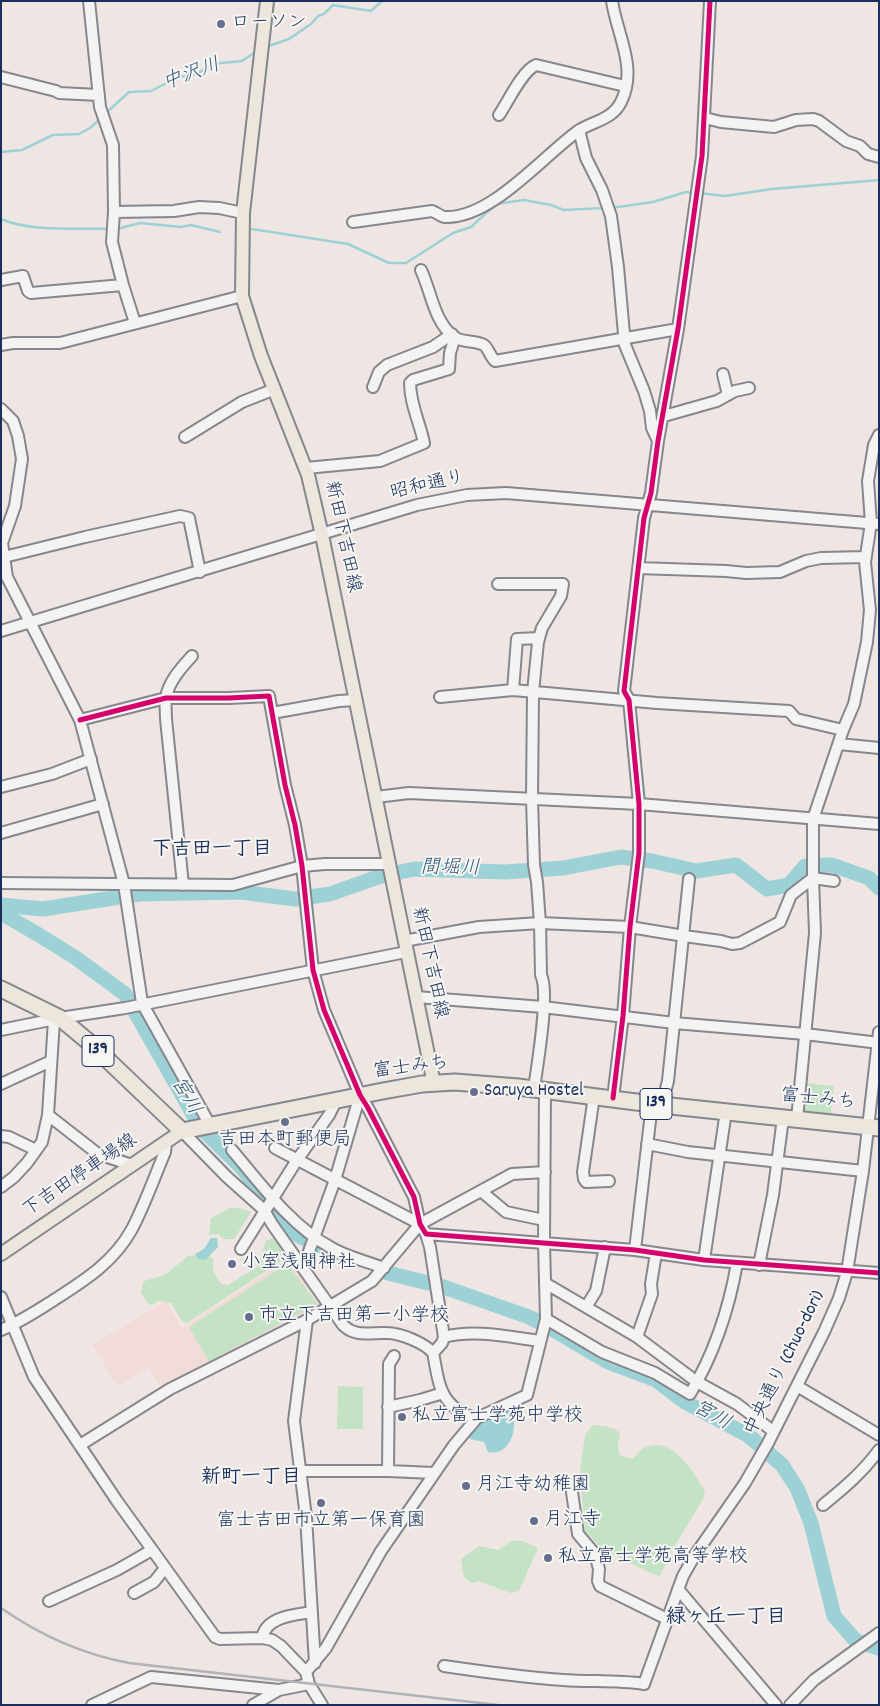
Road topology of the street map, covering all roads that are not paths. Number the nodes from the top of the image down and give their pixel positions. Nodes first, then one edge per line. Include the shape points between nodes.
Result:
1 (89, 1) edge
2 (267, 1) edge
3 (612, 1) edge
4 (710, 1) edge
5 (1, 77) edge
6 (625, 86) junction
7 (99, 95) junction
8 (499, 115) dead end
9 (704, 118) junction
10 (579, 130) junction
11 (879, 157) edge
12 (114, 212) junction
13 (243, 213) junction
14 (353, 222) dead end
15 (421, 270) dead end
16 (1, 280) edge
17 (123, 285) junction
18 (242, 296) junction
19 (135, 323) junction
20 (678, 329) junction
21 (453, 336) junction
22 (624, 339) junction
23 (1, 345) edge
24 (723, 374) dead end
25 (373, 387) dead end
26 (749, 388) dead end
27 (275, 389) junction
28 (728, 395) junction
29 (1, 409) edge
30 (664, 416) junction
31 (879, 435) edge
32 (185, 437) dead end
33 (658, 441) junction
34 (306, 468) junction
35 (647, 506) junction
36 (875, 524) edge
37 (322, 535) junction
38 (866, 556) junction
39 (4, 557) junction
40 (638, 568) junction
41 (200, 572) junction
42 (4, 573) edge
43 (498, 584) dead end
44 (30, 622) junction
45 (1, 631) edge
46 (539, 638) junction
47 (192, 656) dead end
48 (513, 690) junction
49 (533, 692) junction
50 (440, 697) dead end
51 (166, 698) junction
52 (356, 700) junction
53 (629, 700) junction
54 (272, 713) junction
55 (80, 720) junction
56 (843, 730) junction
57 (839, 744) junction
58 (879, 748) edge
59 (91, 759) junction
60 (1, 787) edge
61 (376, 798) junction
62 (532, 799) junction
63 (102, 804) junction
64 (639, 804) junction
65 (813, 819) junction
66 (879, 824) edge
67 (1, 833) edge
68 (302, 866) junction
69 (389, 870) junction
70 (813, 870) junction
71 (689, 879) dead end
72 (834, 881) dead end
73 (1, 883) edge
74 (184, 885) junction
75 (125, 891) junction
76 (540, 923) junction
77 (630, 927) junction
78 (684, 936) junction
79 (405, 946) junction
80 (313, 970) junction
81 (1, 989) edge
82 (416, 997) junction
83 (141, 1004) junction
84 (543, 1007) junction
85 (623, 1016) junction
86 (57, 1019) junction
87 (674, 1023) junction
88 (1, 1030) edge
89 (805, 1034) junction
90 (878, 1039) edge
91 (52, 1061) junction
92 (1, 1084) edge
93 (434, 1084) junction
94 (540, 1090) junction
95 (360, 1095) junction
96 (594, 1096) junction
97 (613, 1098) junction
98 (336, 1100) junction
99 (657, 1104) junction
100 (726, 1111) junction
101 (48, 1115) junction
102 (790, 1118) junction
103 (208, 1126) junction
104 (873, 1127) edge
105 (186, 1130) junction
106 (1, 1136) edge
107 (166, 1143) junction
108 (647, 1144) junction
109 (275, 1148) dead end
110 (36, 1150) junction
111 (232, 1150) dead end
112 (719, 1155) junction
113 (297, 1160) junction
114 (777, 1162) junction
115 (132, 1165) junction
116 (863, 1171) junction
117 (545, 1172) junction
118 (335, 1180) junction
119 (609, 1181) dead end
120 (1, 1187) edge
121 (481, 1191) junction
122 (272, 1197) junction
123 (264, 1210) junction
124 (544, 1220) junction
125 (420, 1224) junction
126 (426, 1234) junction
127 (314, 1238) junction
128 (544, 1243) junction
129 (606, 1247) junction
130 (241, 1248) dead end
131 (635, 1250) junction
132 (656, 1253) junction
133 (1, 1254) edge
134 (704, 1260) junction
135 (737, 1263) junction
136 (759, 1264) junction
137 (303, 1268) junction
138 (384, 1268) junction
139 (846, 1272) junction
140 (878, 1274) edge
141 (545, 1283) junction
142 (1, 1297) edge
143 (330, 1307) junction
144 (586, 1307) junction
145 (307, 1320) junction
146 (545, 1320) junction
147 (13, 1325) junction
148 (1, 1330) edge
149 (444, 1337) junction
150 (541, 1337) junction
151 (637, 1337) junction
152 (432, 1354) junction
153 (394, 1356) dead end
154 (697, 1382) junction
155 (797, 1386) junction
156 (443, 1393) junction
157 (388, 1407) junction
158 (477, 1418) junction
159 (773, 1431) junction
160 (879, 1435) edge
161 (80, 1445) junction
162 (879, 1450) edge
163 (300, 1471) junction
164 (388, 1471) junction
165 (434, 1473) junction
166 (571, 1485) dead end
167 (823, 1505) dead end
168 (152, 1550) junction
169 (166, 1568) junction
170 (678, 1588) junction
171 (134, 1594) dead end
172 (49, 1601) dead end
173 (312, 1612) junction
174 (667, 1619) junction
175 (876, 1635) edge
176 (262, 1638) junction
177 (315, 1662) junction
178 (444, 1666) dead end
179 (306, 1672) junction
180 (309, 1684) junction
181 (279, 1690) junction
182 (256, 1704) edge
183 (92, 1705) edge
184 (322, 1705) edge
185 (776, 1705) edge
186 (790, 1705) edge

1 - 7 street
2 - 13 main road, 新田下吉田線
3 - 6 street via 628,69
4 - 9 street
5 - 7 street via 59,94
6 - 8 street via 536,65 523,77
6 - 10 street via 621,102 610,116
7 - 12 street via 113,145
9 - 11 street via 774,127 813,119 868,154
9 - 20 street via 702,156
10 - 14 street via 491,203 469,213 443,217 432,210
10 - 22 street via 586,158 611,216
12 - 13 street via 174,211 198,207
12 - 17 street via 112,242
13 - 18 main road, 新田下吉田線
15 - 21 street via 439,318
16 - 17 street via 22,276 31,294
17 - 19 street
18 - 19 street
18 - 27 main road, 新田下吉田線
19 - 23 street via 60,343
20 - 22 street
20 - 30 street
21 - 22 street via 484,345 495,361
21 - 25 street via 386,365
21 - 34 street via 449,369 413,380 410,384 410,395 424,443 380,461
22 - 33 street via 647,399 652,428
24 - 28 street
26 - 28 street
27 - 32 street via 242,402
27 - 34 main road, 新田下吉田線
28 - 30 street
29 - 39 street via 12,421 22,459 15,506 2,543
30 - 33 street
31 - 36 street via 874,445 868,481
33 - 35 street
34 - 37 main road, 新田下吉田線
35 - 36 street, 昭和通り
35 - 37 street, 昭和通り via 506,493 477,494 418,505
35 - 40 street
36 - 38 street
37 - 41 street, 昭和通り
37 - 52 main road, 新田下吉田線
38 - 40 street via 821,558 780,572 746,574
38 - 56 street via 870,610 867,642 854,704
39 - 41 street via 180,516 189,518
39 - 42 street
40 - 53 street via 624,691
41 - 44 street, 昭和通り
42 - 44 street
43 - 46 street via 562,584 561,596
44 - 45 street, 昭和通り
44 - 55 street
46 - 48 street via 517,639
46 - 49 street
47 - 51 street via 180,670
48 - 49 street
48 - 50 street
49 - 53 street
49 - 62 street
51 - 54 street via 269,696
51 - 55 street
51 - 74 street
52 - 54 street
52 - 61 main road, 新田下吉田線
53 - 56 street via 789,711 796,719
53 - 64 street
54 - 68 street
55 - 59 street
56 - 57 street
57 - 58 street
57 - 65 street
59 - 60 street via 58,772
59 - 63 street
61 - 62 street via 409,793
61 - 69 main road, 新田下吉田線
62 - 64 street
62 - 76 street
63 - 67 street
63 - 75 street
64 - 65 street
64 - 77 street via 638,858
65 - 66 street
65 - 70 street
68 - 69 street via 325,864
68 - 74 street via 233,885
68 - 80 street
69 - 79 main road, 新田下吉田線
70 - 72 street
70 - 78 street via 791,895 780,922 740,943
70 - 89 street via 815,933
71 - 78 street
73 - 75 street
74 - 75 street
75 - 83 street
76 - 77 street
76 - 79 street via 479,927
76 - 84 street
77 - 78 street
77 - 85 street
78 - 87 street
79 - 80 street
79 - 82 main road, 新田下吉田線
80 - 83 street
80 - 95 street via 324,1010
81 - 86 highway, 139
82 - 84 street
82 - 93 main road, 新田下吉田線
83 - 86 street
83 - 103 street
84 - 85 street
84 - 94 street
85 - 87 street
85 - 97 street
86 - 88 street
86 - 91 street
86 - 105 highway, 139 via 90,1043
87 - 89 street
87 - 99 street via 668,1081
89 - 90 street
89 - 102 street
90 - 104 street, 中央通り (Chuo-dori)
91 - 92 street
91 - 101 street
93 - 94 highway, 富士みち / 139 via 455,1082
93 - 95 highway, 富士みち / 139
94 - 96 highway, 富士みち / 139
94 - 117 street
95 - 98 highway, 富士みち / 139
95 - 118 street
95 - 125 street via 414,1197
96 - 97 highway, 富士みち / 139
96 - 119 street via 584,1179 586,1182
97 - 99 highway, 富士みち / 139
98 - 103 highway, 富士みち / 139
98 - 113 street
99 - 100 highway, 富士みち / 139
99 - 108 street
100 - 102 highway, 富士みち / 139
100 - 112 street
101 - 110 street via 42,1142
101 - 115 street via 98,1154
102 - 104 highway, 富士みち / 139
102 - 114 street
103 - 105 highway, 富士みち / 139
104 - 116 street, 中央通り (Chuo-dori)
105 - 107 main road, 下吉田停車場線
105 - 123 street via 227,1177
106 - 110 street
107 - 115 main road, 下吉田停車場線
107 - 147 street via 135,1222 110,1260 93,1275
108 - 112 street
108 - 131 street
109 - 113 street
110 - 120 street via 14,1177
111 - 122 street
112 - 114 street
112 - 134 street
113 - 118 street
113 - 122 street
114 - 116 street
114 - 136 street
115 - 133 main road, 下吉田停車場線
116 - 139 street, 中央通り (Chuo-dori)
117 - 121 street via 512,1174
117 - 124 street
118 - 125 street
118 - 127 street
121 - 124 street via 506,1212
121 - 125 street
122 - 123 street
122 - 127 street
123 - 130 street
123 - 137 street
124 - 128 street
125 - 126 street
125 - 138 street
126 - 128 street
126 - 149 street
127 - 137 street
127 - 138 street
128 - 129 street
128 - 141 street
129 - 131 street
129 - 144 street via 596,1292
131 - 132 street
132 - 134 street
132 - 151 street via 652,1294
134 - 135 street
135 - 136 street
135 - 154 street via 718,1338
136 - 139 street
137 - 143 street
138 - 143 street via 372,1281
139 - 140 street
139 - 155 street, 中央通り (Chuo-dori) via 839,1298
141 - 144 street
141 - 146 street
142 - 147 street
143 - 145 street
143 - 152 street via 349,1331 358,1334 389,1333 418,1342
144 - 151 street
145 - 161 street via 170,1389
145 - 163 street via 294,1421
146 - 150 street
146 - 154 street via 602,1352 655,1373 690,1394
147 - 148 street
147 - 161 street via 34,1377
149 - 150 street via 459,1333
149 - 152 street
150 - 158 street via 527,1395
151 - 154 street
152 - 156 street
153 - 157 street via 389,1364
154 - 159 street via 738,1404
155 - 159 street, 中央通り (Chuo-dori)
155 - 160 street
156 - 157 street
156 - 158 street via 458,1410
157 - 164 street
158 - 165 street
159 - 170 street, 中央通り (Chuo-dori) via 731,1505 694,1555
161 - 168 street
162 - 167 street via 845,1488
163 - 164 street
163 - 173 street
164 - 165 street
165 - 177 street via 381,1551
166 - 174 street via 578,1534 595,1554 600,1586
168 - 169 street
168 - 172 street
169 - 171 street via 154,1582
169 - 176 street via 215,1637
170 - 174 street, 中央通り (Chuo-dori)
170 - 185 street
173 - 176 street via 274,1621 265,1628
173 - 177 street
174 - 178 street, 中央通り (Chuo-dori) via 644,1684 522,1677
175 - 186 street via 814,1680
176 - 179 street via 281,1646
177 - 179 street
179 - 180 street
180 - 181 street
180 - 184 street
181 - 182 street
181 - 183 street via 150,1677

